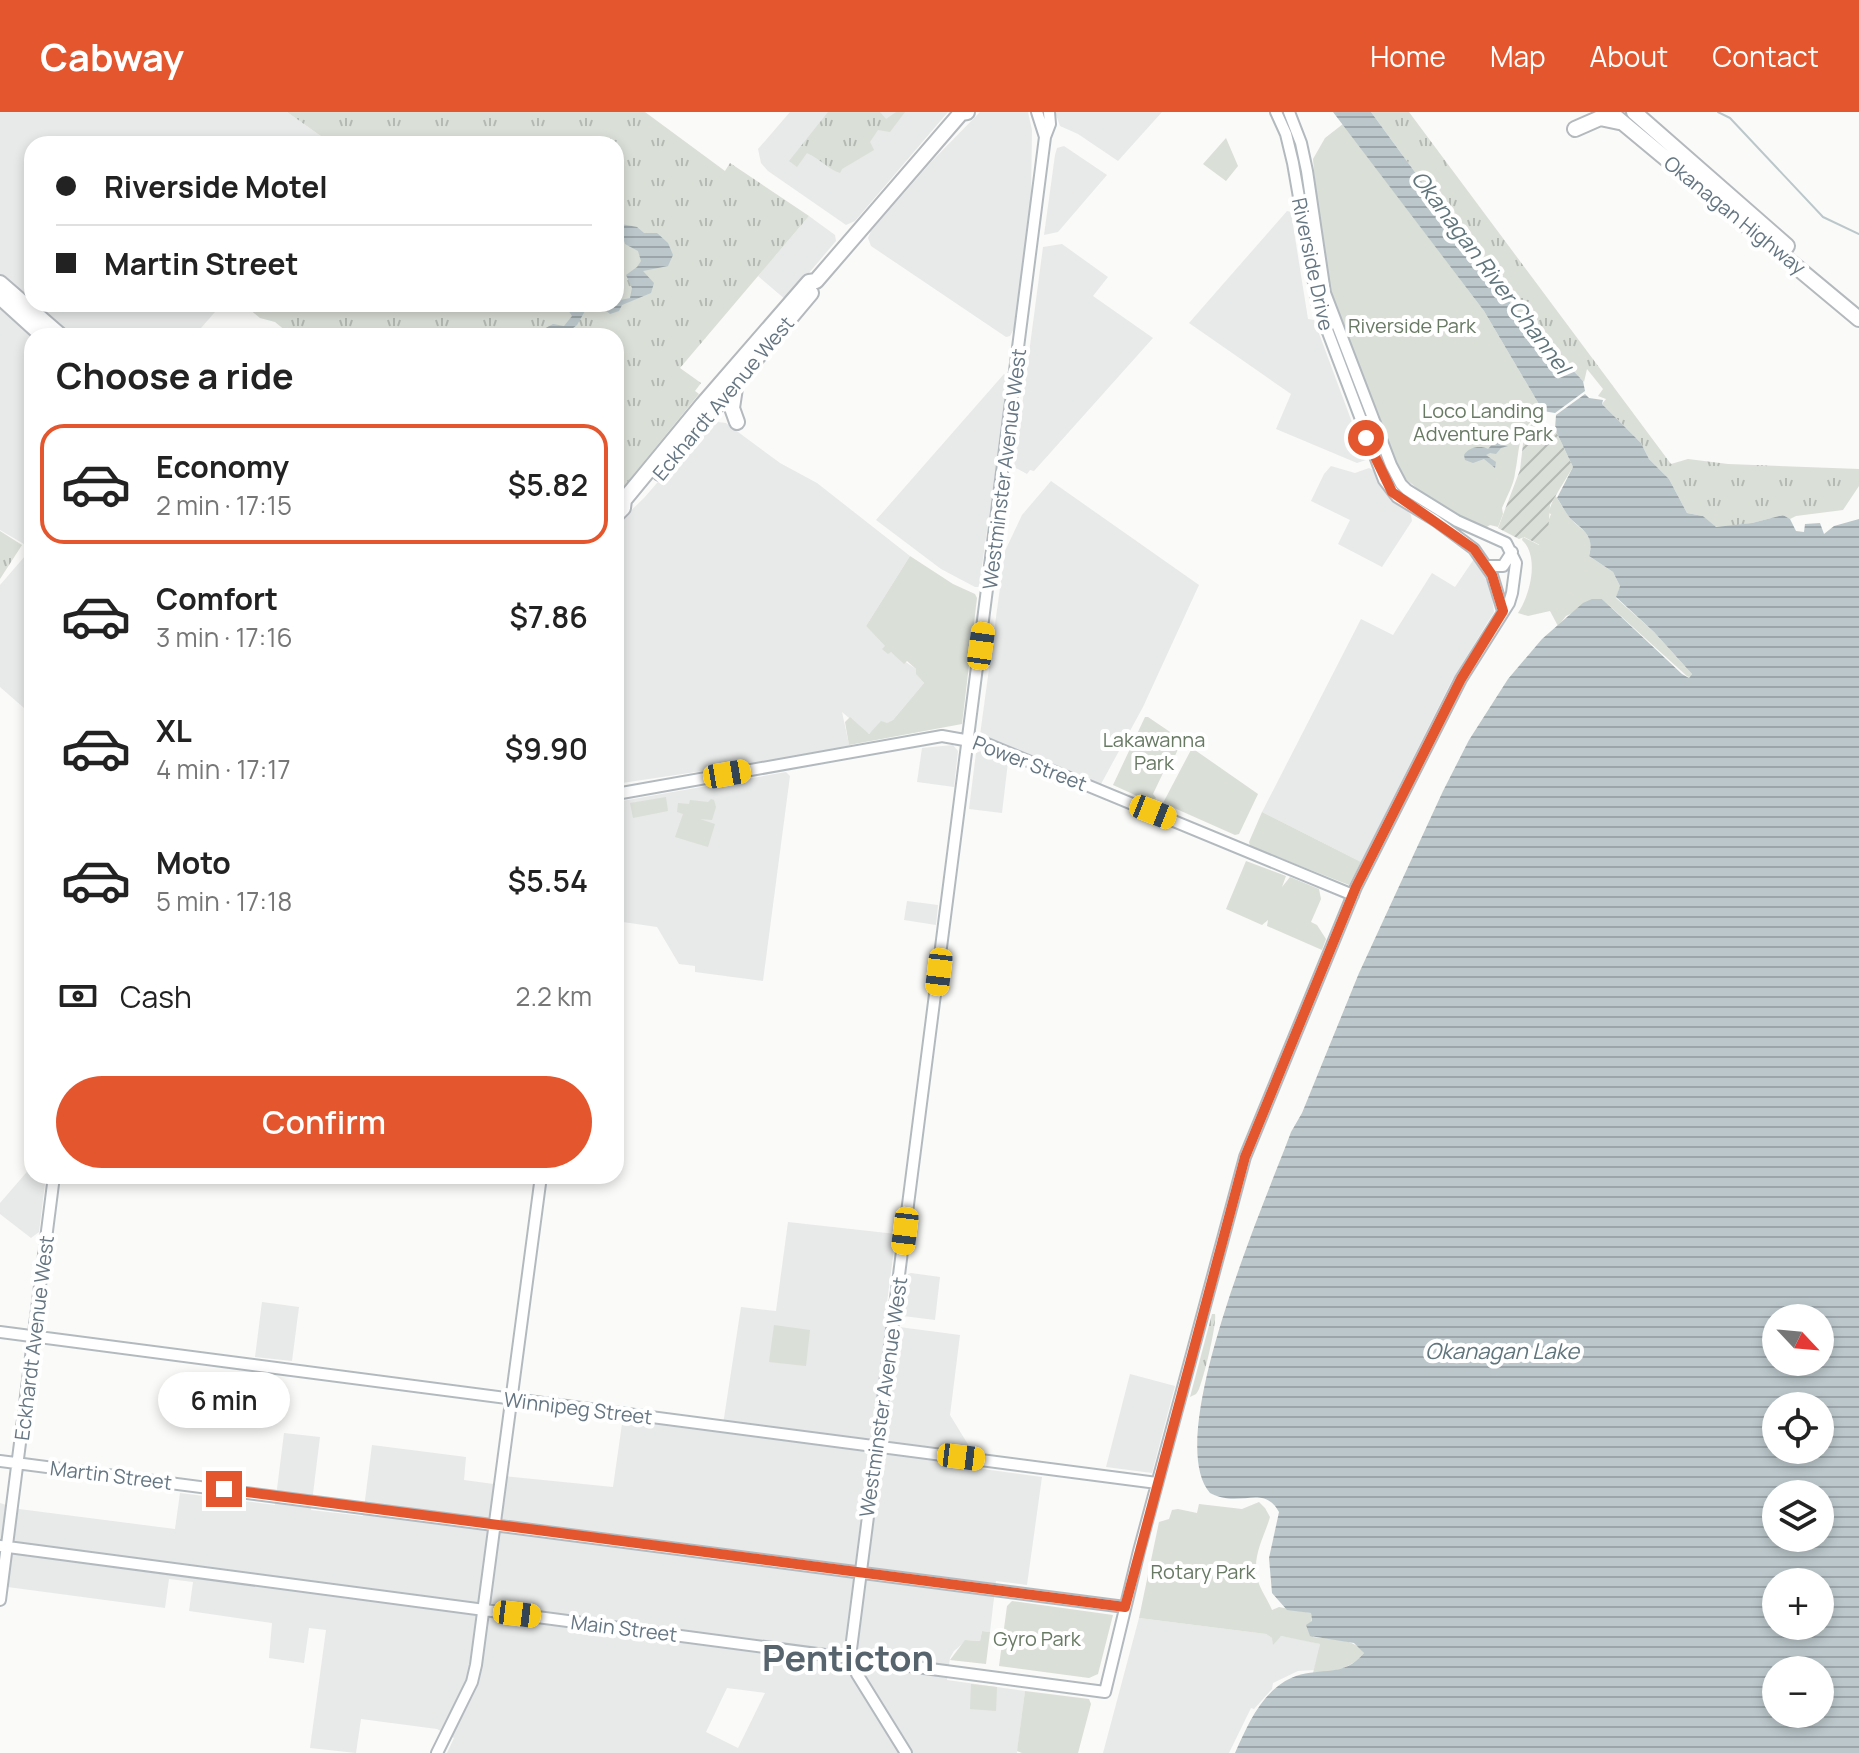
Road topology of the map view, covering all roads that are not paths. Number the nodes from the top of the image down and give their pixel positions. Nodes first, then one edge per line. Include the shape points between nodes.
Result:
1 (963, 112) edge
2 (1037, 112) edge
3 (1049, 112) edge
4 (1276, 112) edge
5 (1289, 112) edge
6 (1582, 112) edge
7 (1610, 112) edge
8 (1628, 118) edge
9 (1045, 137) junction
10 (816, 281) junction
11 (0, 283) edge
12 (0, 297) edge
13 (24, 304) edge
14 (1859, 307) edge
15 (33, 312) edge
16 (1859, 319) edge
17 (34, 328) edge
18 (52, 328) edge
19 (749, 350) junction
20 (736, 385) junction
21 (716, 408) junction
22 (624, 500) edge
23 (624, 509) edge
24 (1498, 538) junction
25 (1512, 552) junction
26 (1478, 554) junction
27 (1487, 566) junction
28 (1503, 611) junction
29 (969, 739) junction
30 (624, 785) edge
31 (643, 787) junction
32 (624, 792) edge
33 (1353, 895) junction
34 (53, 1184) edge
35 (540, 1184) edge
36 (0, 1332) edge
37 (33, 1336) junction
38 (511, 1399) junction
39 (877, 1446) junction
40 (0, 1461) edge
41 (18, 1462) junction
42 (1157, 1483) junction
43 (494, 1525) junction
44 (4, 1547) edge
45 (860, 1572) junction
46 (0, 1600) edge
47 (1125, 1607) junction
48 (483, 1609) junction
49 (852, 1658) junction
50 (872, 1662) junction
51 (860, 1679) junction
52 (437, 1753) edge
53 (906, 1753) edge

1 - 10 highway, Eckhardt Avenue West
2 - 9 street, Westminster Avenue West
3 - 9 street, Westminster Avenue West
4 - 26 street, Riverside Drive via 1293,163 1318,306 1385,483
5 - 24 street, Riverside Drive via 1307,171 1325,293 1391,465 1412,493
6 - 8 highway via 1575,129 1600,118
7 - 8 highway, Okanagan Highway
8 - 14 highway, Okanagan Highway
8 - 16 highway, Okanagan Highway
9 - 29 street, Westminster Avenue West
10 - 19 highway, Eckhardt Avenue West via 809,282
10 - 20 highway, Eckhardt Avenue West via 816,288
11 - 13 highway
12 - 17 highway
15 - 18 highway
19 - 21 highway via 748,360 717,396
19 - 22 highway, Eckhardt Avenue West
20 - 21 highway, Eckhardt Avenue West
20 - 21 highway via 731,400 737,422
21 - 23 highway, Eckhardt Avenue West
24 - 25 street
24 - 26 street
25 - 27 street via 1503,566
25 - 28 street via 1516,575
26 - 27 street
27 - 28 street
28 - 33 street via 1461,679
29 - 31 street, Power Street via 942,736
29 - 33 street, Power Street
29 - 39 street, Westminster Avenue West
30 - 31 street, Power Street
31 - 32 street, Power Street
33 - 42 street via 1240,1170
34 - 37 street, Eckhardt Avenue West
35 - 38 street
36 - 37 street, Winnipeg Street
37 - 38 street, Winnipeg Street
37 - 41 street, Eckhardt Avenue West
38 - 39 street, Winnipeg Street
38 - 43 street
39 - 42 street, Winnipeg Street
39 - 45 street, Westminster Avenue West
40 - 41 street, Martin Street
41 - 43 street, Martin Street
41 - 44 street, Eckhardt Avenue West
42 - 47 street
43 - 45 street, Martin Street
43 - 48 street
44 - 46 street, Eckhardt Avenue West
44 - 48 street, Main Street
45 - 47 street, Martin Street
45 - 49 street, Westminster Avenue West
47 - 50 street, Main Street via 1105,1692
48 - 49 street, Main Street
48 - 52 street via 472,1682
49 - 50 street, Main Street
49 - 51 street
50 - 51 street via 862,1667
51 - 53 street

